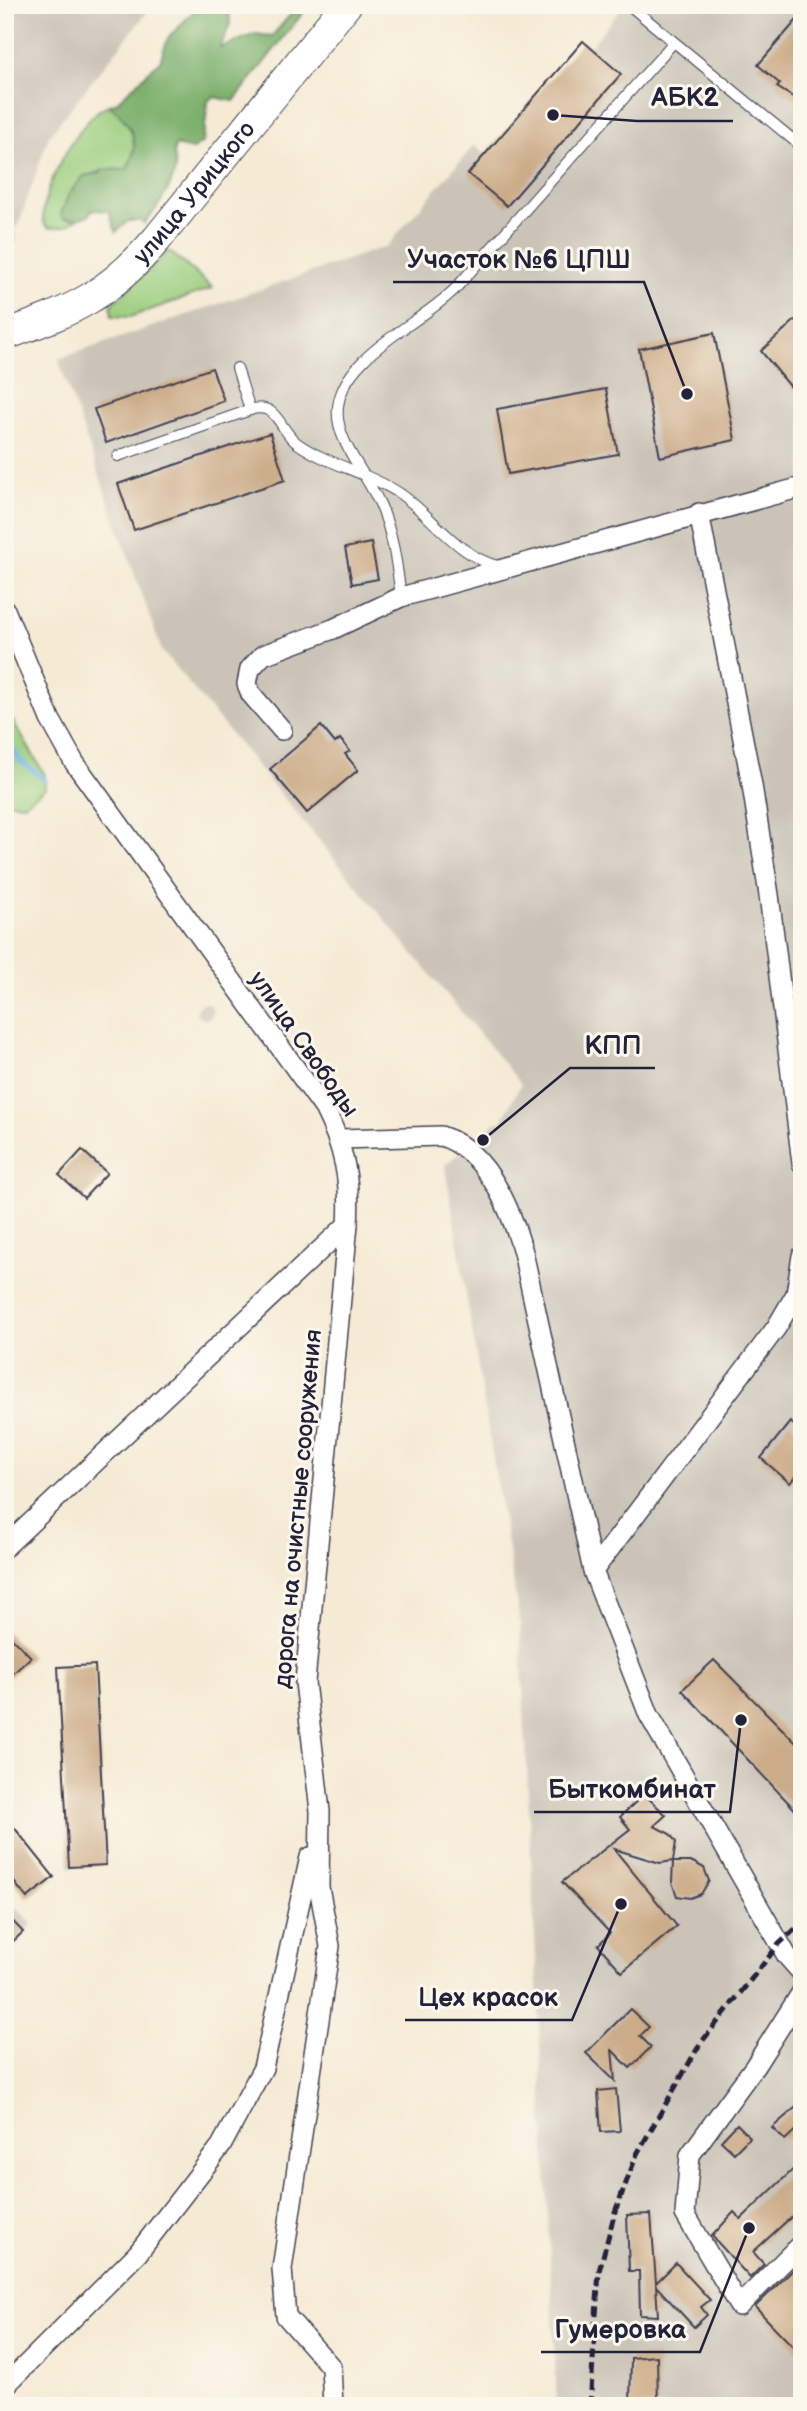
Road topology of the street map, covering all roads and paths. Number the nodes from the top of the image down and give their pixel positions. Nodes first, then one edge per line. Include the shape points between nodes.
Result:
1 (346, 5) edge
2 (629, 5) edge
3 (673, 43) junction
4 (802, 147) edge
5 (5, 335) edge
6 (237, 368) dead end
7 (250, 410) junction
8 (118, 456) dead end
9 (359, 471) junction
10 (802, 487) edge
11 (699, 513) junction
12 (505, 567) junction
13 (401, 597) junction
14 (5, 610) edge
15 (282, 730) dead end
16 (340, 1139) junction
17 (802, 1163) edge
18 (348, 1224) junction
19 (802, 1255) edge
20 (5, 1547) edge
21 (593, 1570) junction
22 (320, 1811) junction
23 (802, 1973) edge
24 (802, 1992) edge
25 (802, 2243) edge
26 (5, 2386) edge
27 (333, 2406) edge

1 - 5 main road, улица Урицкого via 128,272 89,302
2 - 3 lane
3 - 4 lane
3 - 9 lane via 456,288 351,374 341,399 339,426
6 - 7 lane
7 - 8 lane
7 - 9 lane via 267,408 296,442
9 - 12 lane via 412,502 467,552
9 - 13 lane via 381,505 395,552
10 - 11 street
11 - 12 street
11 - 17 street via 752,785
12 - 13 street
13 - 15 street via 254,662 247,677 251,694
14 - 16 street, улица Свободы via 50,719 74,762 324,1108
16 - 18 street, улица Свободы via 348,1178
16 - 21 street via 449,1139 474,1159 501,1195 523,1252
18 - 20 street
18 - 22 street, дорога на очистные сооружения via 305,1682
19 - 21 street via 799,1282 788,1310
21 - 23 street via 649,1716 787,1956
22 - 26 street via 262,2068 221,2146 138,2253
22 - 27 street, дорога на очистные сооружения via 319,1887 330,1946 282,2269 286,2316 331,2367
24 - 25 street via 690,2155 685,2214 739,2306

